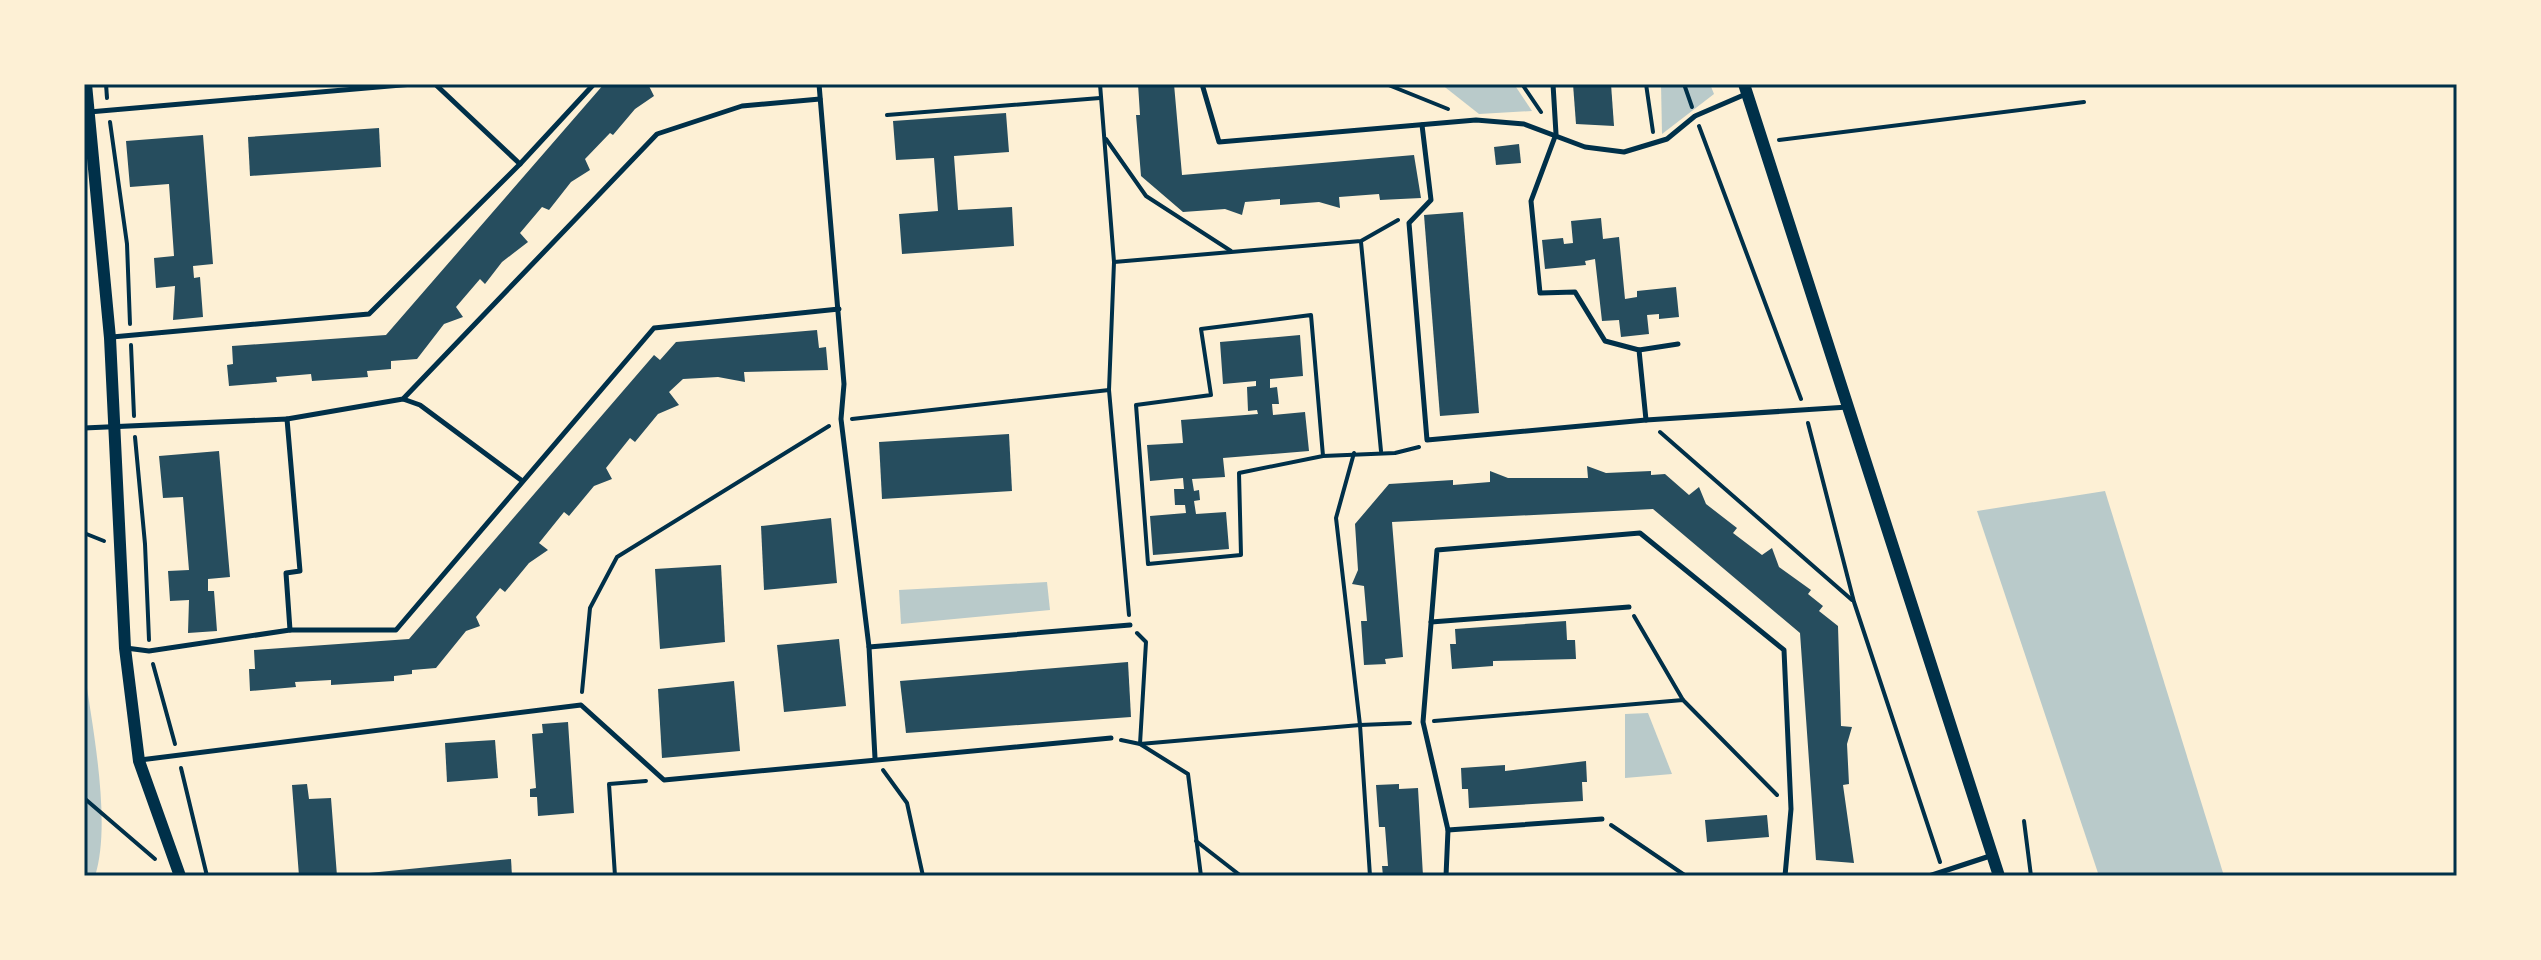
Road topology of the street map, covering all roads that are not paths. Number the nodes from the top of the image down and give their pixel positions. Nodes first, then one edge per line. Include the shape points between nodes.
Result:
1 (86, 84) edge
2 (413, 84) edge
3 (435, 84) edge
4 (594, 84) edge
5 (819, 84) edge
6 (1202, 84) edge
7 (1553, 84) edge
8 (1746, 89) edge
9 (820, 99) junction
10 (86, 112) edge
11 (1422, 125) junction
12 (1556, 134) junction
13 (520, 164) junction
14 (839, 309) junction
15 (110, 338) junction
16 (1678, 344) dead end
17 (1639, 350) junction
18 (403, 399) junction
19 (1848, 407) junction
20 (287, 419) junction
21 (1646, 420) junction
22 (112, 424) junction
23 (84, 428) edge
24 (521, 480) junction
25 (1629, 607) road end
26 (1431, 622) junction
27 (1130, 625) road end
28 (290, 630) junction
29 (869, 647) junction
30 (125, 648) junction
31 (1111, 738) dead end
32 (875, 758) junction
33 (139, 761) junction
34 (1602, 819) road end
35 (1448, 830) junction
36 (1991, 856) junction
37 (180, 876) edge
38 (1446, 876) edge
39 (1756, 876) edge
40 (1768, 876) edge
41 (1785, 876) edge
42 (1929, 876) edge
43 (1999, 876) edge

1 - 10 street
2 - 10 lane
3 - 13 lane
4 - 13 lane
5 - 9 lane
6 - 11 lane via 1219,142
7 - 12 lane
8 - 12 lane via 1695,116 1667,139 1624,152 1585,147
8 - 19 street
9 - 14 lane
9 - 18 lane via 742,106 657,134
10 - 15 street
11 - 12 lane via 1476,120 1524,124
11 - 21 lane via 1431,200 1409,223 1427,440
12 - 17 lane via 1531,201 1540,293 1575,292 1605,341
13 - 15 lane via 369,314
14 - 24 lane via 654,328
14 - 29 lane via 841,419
15 - 22 street
16 - 17 lane
17 - 21 lane
18 - 20 lane
18 - 24 lane via 420,405
19 - 21 lane
19 - 36 street
20 - 22 lane
20 - 28 lane via 300,571 286,573
22 - 23 lane
22 - 30 street
24 - 28 lane via 396,630
25 - 26 lane
26 - 35 lane via 1423,722
26 - 41 lane via 1437,550 1640,533 1784,650 1791,809
27 - 29 lane
28 - 30 lane via 149,651
29 - 32 lane
30 - 33 street
31 - 32 lane
32 - 33 lane via 664,780 581,705
33 - 37 street
34 - 35 lane
35 - 38 lane
36 - 42 lane
36 - 43 street
39 - 40 lane

